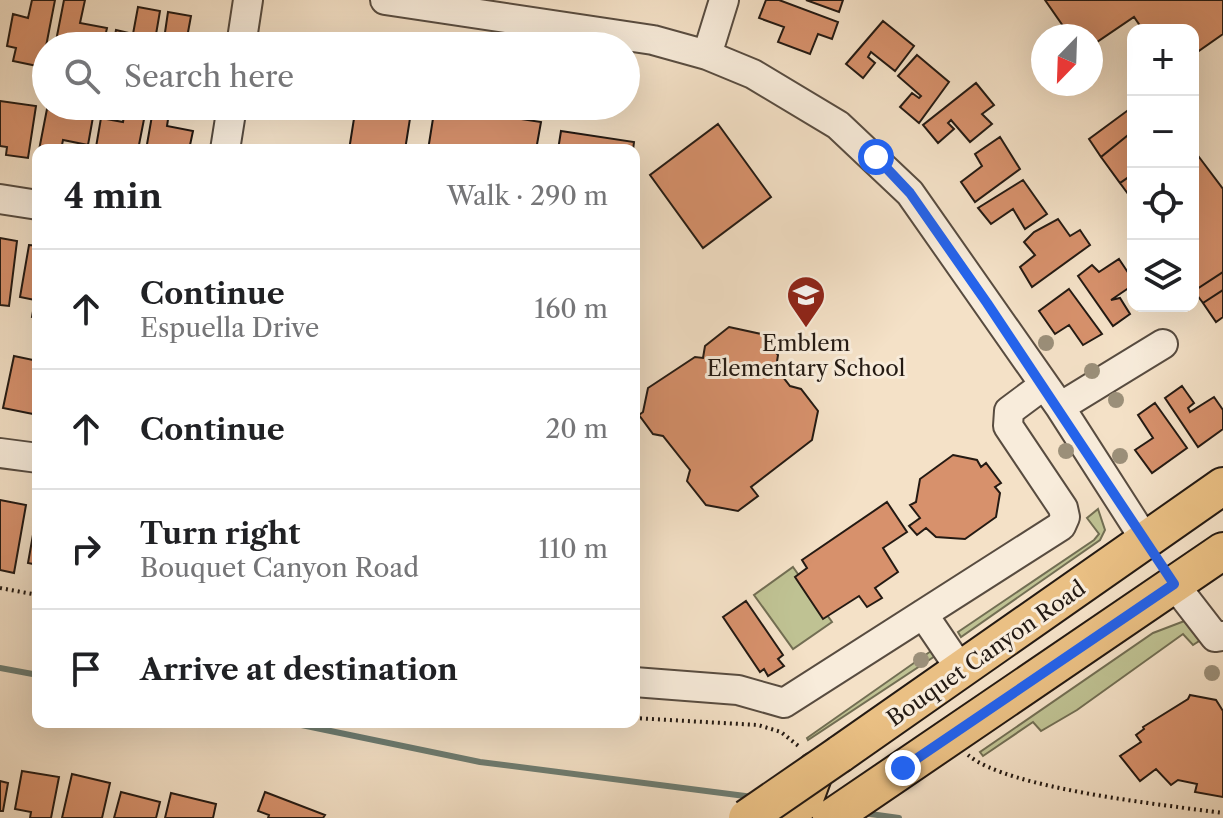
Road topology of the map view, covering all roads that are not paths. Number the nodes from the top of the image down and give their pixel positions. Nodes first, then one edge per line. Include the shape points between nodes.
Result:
1 (248, 0) edge
2 (385, 0) edge
3 (724, 0) edge
4 (482, 8) edge
5 (243, 32) edge
6 (610, 32) edge
7 (640, 38) edge
8 (707, 55) junction
9 (230, 120) edge
10 (226, 144) edge
11 (0, 199) edge
12 (32, 204) edge
13 (1163, 344) dead end
14 (1052, 396) junction
15 (0, 453) edge
16 (32, 457) edge
17 (1223, 486) edge
18 (1146, 541) junction
19 (1223, 551) edge
20 (1174, 584) junction
21 (923, 614) junction
22 (1223, 636) edge
23 (961, 670) junction
24 (640, 682) edge
25 (828, 762) junction
26 (747, 818) edge
27 (780, 818) edge
28 (831, 818) edge

1 - 5 street
2 - 4 street
3 - 8 street
4 - 6 street
7 - 8 street
8 - 14 street via 797,97 876,157 910,193
9 - 10 street
11 - 12 street
13 - 14 street
14 - 18 street
14 - 21 street via 1009,411 1008,426 1063,508 1061,526
15 - 16 street
17 - 18 main road, Bouquet Canyon Road
18 - 20 main road
18 - 23 main road, Bouquet Canyon Road
19 - 20 main road
20 - 22 street via 1215,637
20 - 28 main road
21 - 23 street
21 - 24 street via 784,703 738,690
23 - 25 main road, Bouquet Canyon Road
25 - 26 main road, Bouquet Canyon Road, bridge
25 - 27 main road via 804,801

